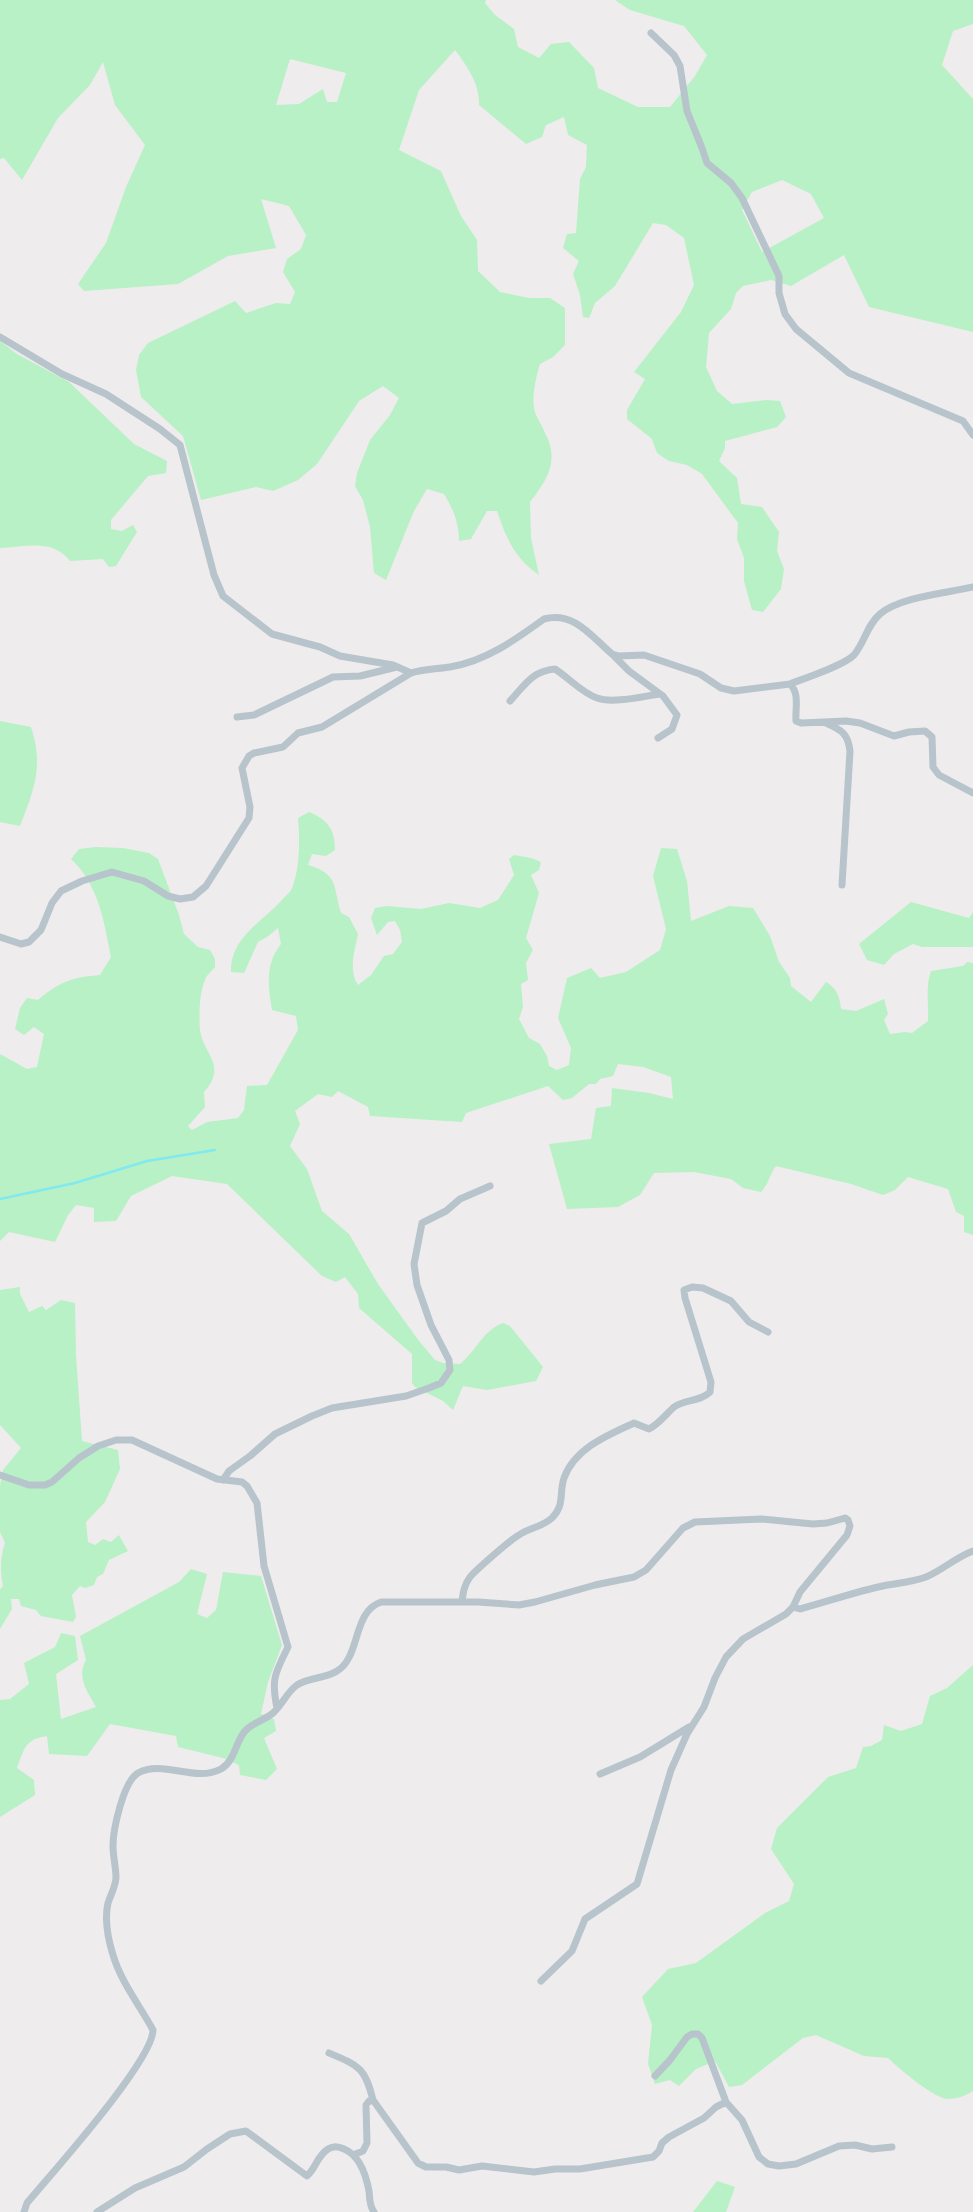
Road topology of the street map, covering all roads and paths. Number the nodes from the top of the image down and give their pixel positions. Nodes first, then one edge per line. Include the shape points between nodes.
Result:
1 (651, 33) dead end
2 (0, 337) edge
3 (973, 435) edge
4 (973, 587) edge
5 (612, 654) junction
6 (397, 667) junction
7 (411, 673) junction
8 (790, 684) junction
9 (660, 694) junction
10 (510, 701) dead end
11 (237, 717) dead end
12 (822, 722) junction
13 (658, 738) dead end
14 (973, 793) edge
15 (842, 885) dead end
16 (0, 937) edge
17 (490, 1186) dead end
18 (768, 1332) dead end
19 (0, 1475) edge
20 (223, 1480) junction
21 (973, 1551) edge
22 (462, 1602) junction
23 (793, 1607) junction
24 (277, 1709) junction
25 (696, 1723) junction
26 (600, 1774) dead end
27 (541, 1981) dead end
28 (329, 2053) dead end
29 (655, 2076) dead end
30 (373, 2101) junction
31 (726, 2102) junction
32 (892, 2147) dead end
33 (353, 2155) junction
34 (24, 2212) edge
35 (97, 2212) edge
36 (374, 2212) edge

1 - 3 street via 680,66 687,111 707,163 742,198 779,276 785,314 796,329 849,373 963,421
2 - 6 street via 106,394 180,445 223,596 272,634 340,656
4 - 8 street via 881,612 853,656
5 - 7 street via 572,620 552,617 495,652 452,667
5 - 8 street via 644,654 734,691
5 - 9 street
6 - 7 street
6 - 11 street via 333,677 254,715
7 - 16 street via 322,727 298,733 283,747 249,756 242,768 249,818 206,886 193,897 168,896 144,881 111,872 61,891 41,930 29,942
8 - 12 street via 796,696 796,721
9 - 10 street via 599,699 555,669 531,678
9 - 13 street via 677,715 672,729
12 - 14 street via 853,722 894,736 925,731 932,737 933,767 939,775
12 - 15 street via 845,733 850,751
17 - 20 street via 422,1223 414,1264 417,1285 449,1360 450,1370 441,1383 406,1396 332,1408 312,1416 275,1434
18 - 22 street via 749,1322 731,1301 703,1288 684,1290 712,1382 710,1392 703,1399 674,1407 649,1429 634,1423 601,1438 575,1458 564,1478 562,1502 552,1517 518,1535 470,1577
19 - 20 street via 45,1485 98,1447 132,1440
20 - 24 street via 242,1482 257,1503 264,1566 288,1647 275,1674
21 - 23 street via 911,1582
22 - 23 street via 519,1605 634,1577 646,1570 683,1528 695,1522 761,1519 813,1524 845,1518 850,1526 847,1535
22 - 24 street via 372,1605 339,1671 296,1685
23 - 25 street via 743,1639 726,1657
24 - 34 street via 244,1732 231,1760 222,1768 198,1773 154,1768 135,1774 128,1782 115,1827 116,1878 107,1927 114,1958 153,2030 153,2039
25 - 26 street via 640,1757
25 - 27 street via 671,1770 636,1884 585,1919 572,1951
28 - 30 street via 359,2068 367,2077
29 - 31 street via 687,2038 698,2034
30 - 31 street via 425,2167 467,2170 482,2166 534,2172 653,2157 669,2137
30 - 33 street via 366,2105 367,2143
31 - 32 street via 742,2120 759,2157 768,2164 796,2164 839,2146
33 - 35 street via 330,2147 307,2176 246,2131 238,2132 184,2167 135,2188
33 - 36 street via 365,2177

